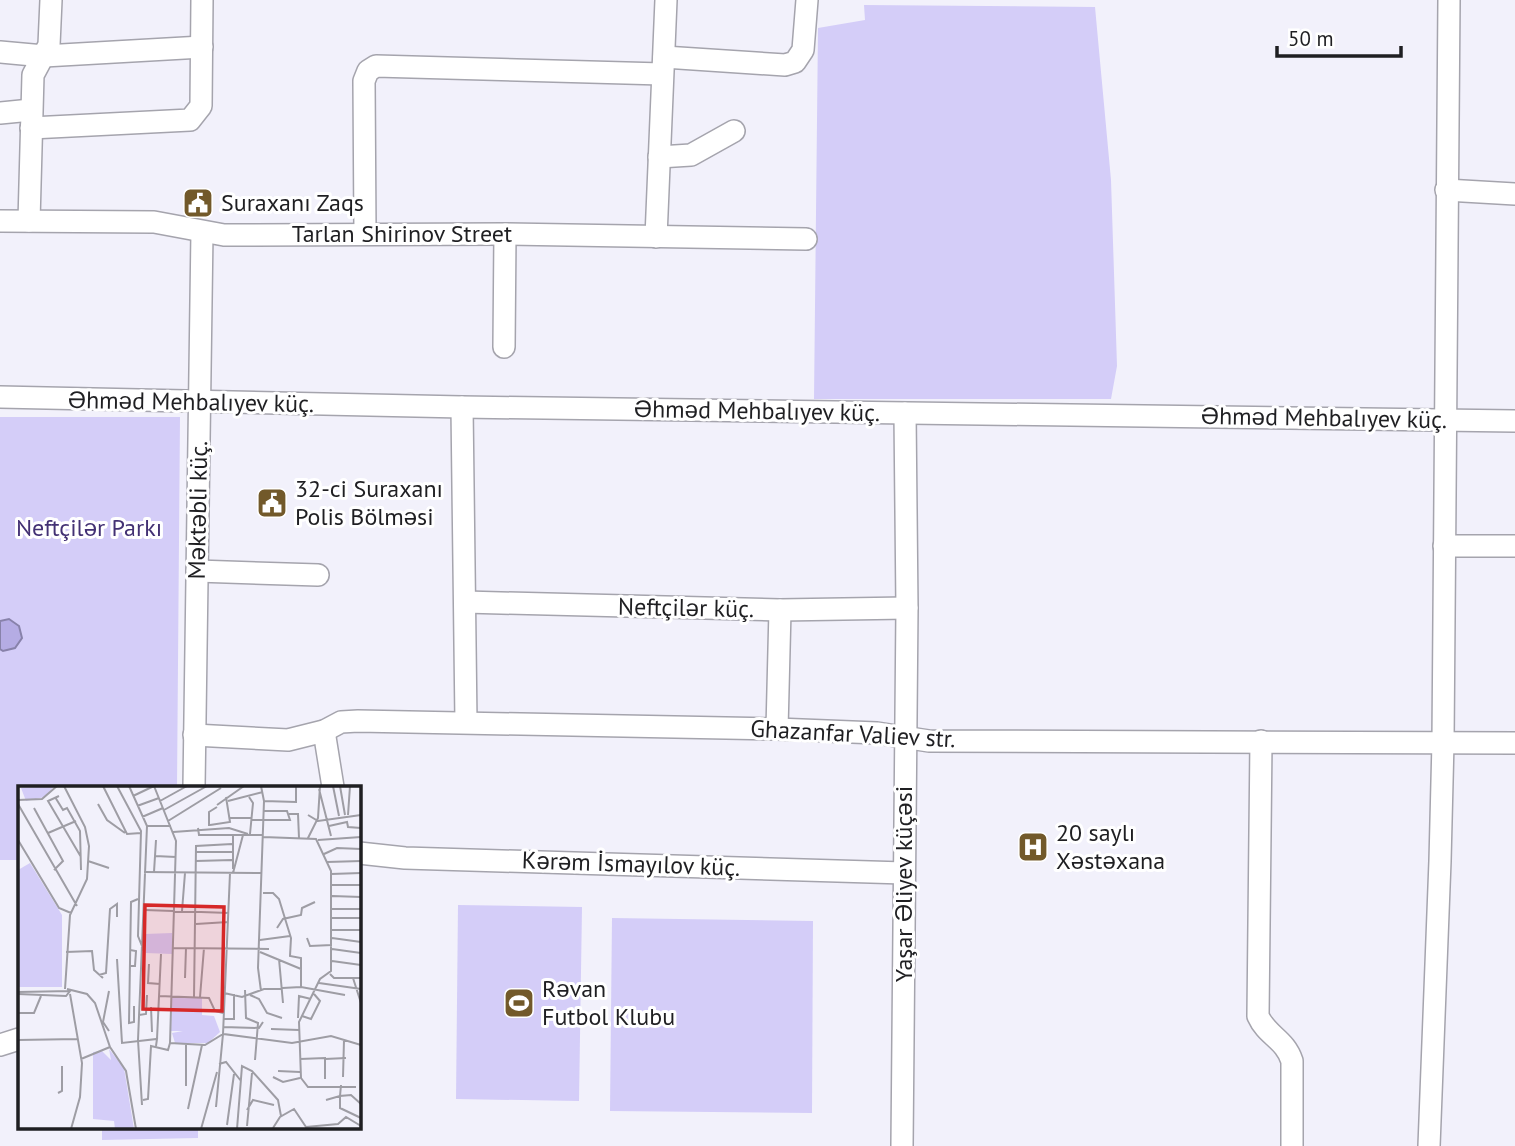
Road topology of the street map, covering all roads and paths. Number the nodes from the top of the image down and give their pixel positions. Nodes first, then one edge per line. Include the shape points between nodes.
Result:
1 (51, 0) edge
2 (202, 0) edge
3 (666, 0) edge
4 (807, 0) edge
5 (1449, 0) edge
6 (202, 47) junction
7 (0, 52) edge
8 (44, 56) junction
9 (663, 65) junction
10 (0, 113) edge
11 (31, 119) junction
12 (734, 131) dead end
13 (659, 157) junction
14 (1446, 190) junction
15 (1515, 194) edge
16 (0, 221) edge
17 (29, 221) junction
18 (202, 232) junction
19 (365, 233) junction
20 (505, 233) junction
21 (656, 237) junction
22 (806, 239) dead end
23 (504, 347) dead end
24 (0, 397) edge
25 (199, 402) junction
26 (462, 407) junction
27 (905, 413) junction
28 (1445, 420) junction
29 (1515, 421) edge
30 (1444, 546) junction
31 (1515, 546) edge
32 (197, 571) junction
33 (318, 575) dead end
34 (465, 602) junction
35 (907, 608) junction
36 (780, 610) junction
37 (466, 722) junction
38 (777, 729) junction
39 (324, 731) junction
40 (194, 735) junction
41 (905, 738) junction
42 (1261, 741) junction
43 (1443, 742) junction
44 (1515, 743) edge
45 (194, 786) edge
46 (333, 786) edge
47 (360, 853) edge
48 (904, 873) junction
49 (18, 1039) edge
50 (0, 1045) edge
51 (902, 1146) edge
52 (1292, 1146) edge
53 (1429, 1146) edge

1 - 8 street via 50,45
2 - 6 street
3 - 9 street
4 - 9 street via 803,50 795,62
5 - 14 street
6 - 8 street
6 - 11 street via 201,106 190,120
7 - 8 street
8 - 11 street via 33,75
9 - 13 street
9 - 19 street via 376,66 364,81
10 - 11 street
11 - 17 street
12 - 13 street via 691,155
13 - 21 street
14 - 15 street
14 - 28 street
16 - 17 street, Tarlan Shirinov Street
17 - 18 street, Tarlan Shirinov Street via 154,222
18 - 19 street, Tarlan Shirinov Street
18 - 25 street, Məktəbli küç.
19 - 20 street, Tarlan Shirinov Street
20 - 21 street, Tarlan Shirinov Street
20 - 23 street
21 - 22 street, Tarlan Shirinov Street
24 - 25 street, Əhməd Mehbalıyev küç.
25 - 26 street, Əhməd Mehbalıyev küç.
25 - 32 street, Məktəbli küç.
26 - 27 street, Əhməd Mehbalıyev küç.
26 - 34 street
27 - 28 street, Əhməd Mehbalıyev küç.
27 - 35 street, Yaşar Əliyev küçəsi
28 - 29 street, Əhməd Mehbalıyev küç.
28 - 30 street
30 - 31 street
30 - 43 street
32 - 33 street
32 - 40 street, Məktəbli küç.
34 - 36 street, Neftçilər küç.
34 - 37 street
35 - 36 street, Neftçilər küç.
35 - 41 street, Yaşar Əliyev küçəsi
36 - 38 street
37 - 38 street, Ghazanfar Valiev str.
37 - 39 street, Ghazanfar Valiev str. via 341,722
38 - 41 street, Ghazanfar Valiev str.
39 - 40 street, Ghazanfar Valiev str. via 288,740
39 - 46 street
40 - 45 street, Məktəbli küç.
41 - 42 street, Ghazanfar Valiev str.
41 - 48 street, Yaşar Əliyev küçəsi
42 - 43 street, Ghazanfar Valiev str.
42 - 52 street via 1258,1016 1263,1027 1288,1049 1292,1061
43 - 44 street, Ghazanfar Valiev str.
43 - 53 street
47 - 48 street, Kərəm İsmayılov küç.
48 - 51 street, Yaşar Əliyev küçəsi
49 - 50 street

